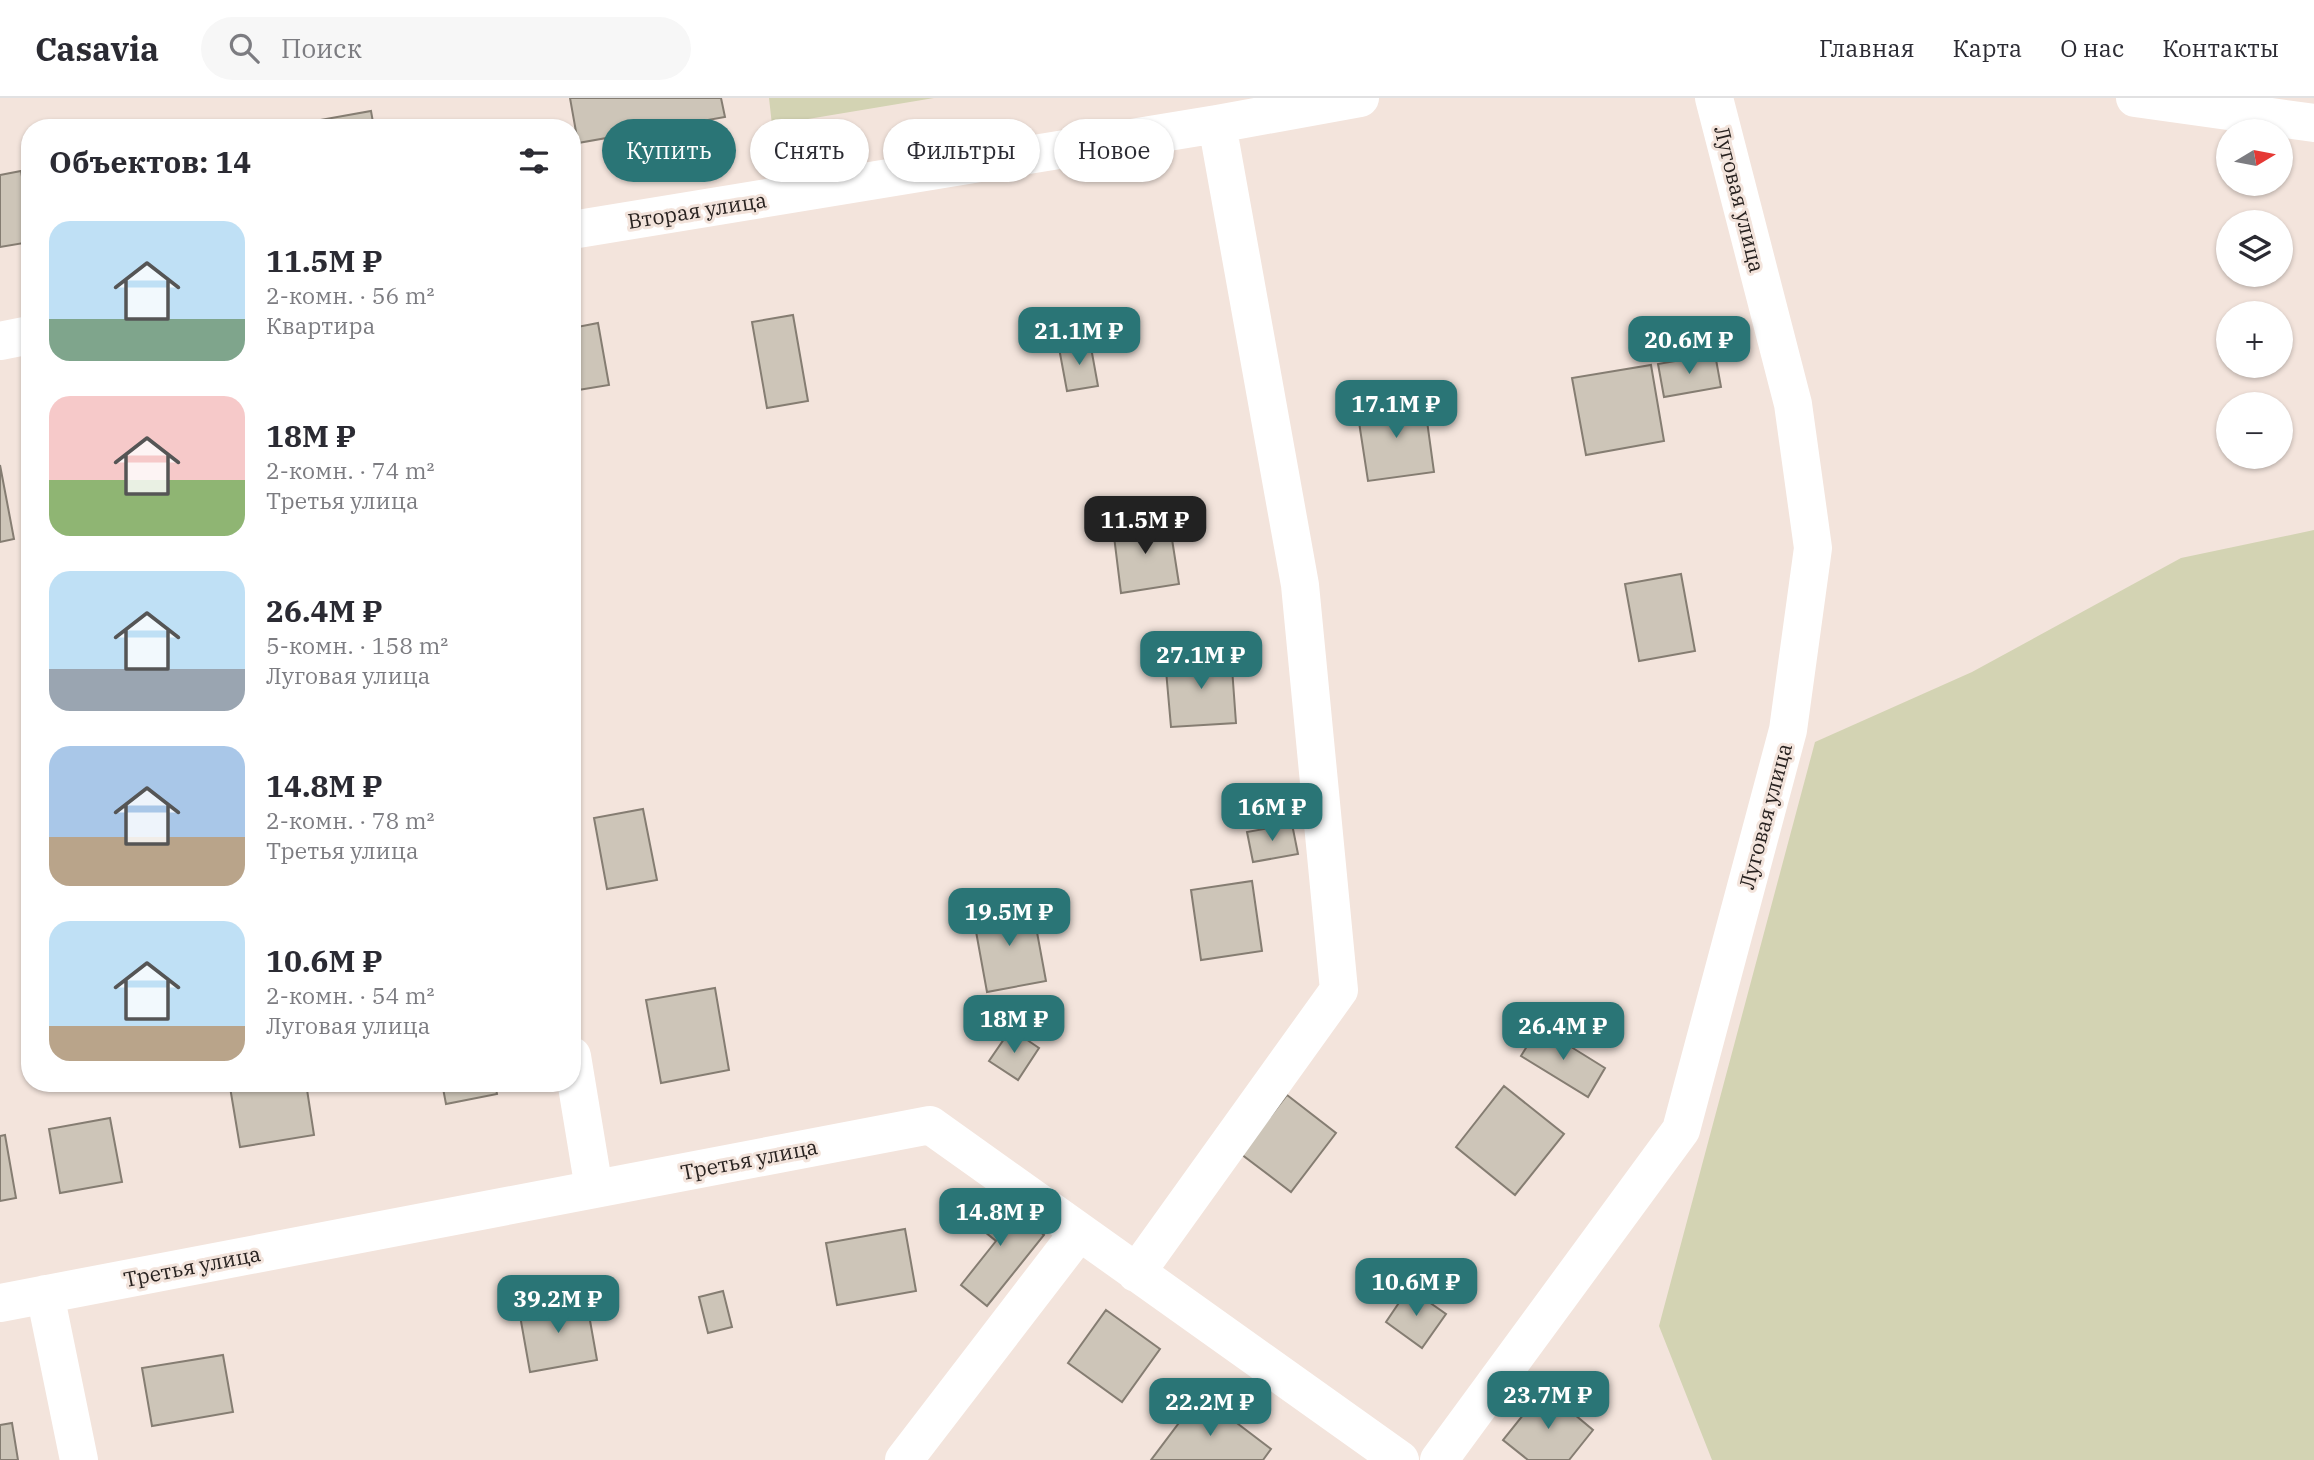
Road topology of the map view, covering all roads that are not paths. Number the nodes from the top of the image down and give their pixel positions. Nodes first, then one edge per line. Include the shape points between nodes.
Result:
1 (1360, 98) edge
2 (1714, 98) edge
3 (2135, 98) edge
4 (2314, 123) edge
5 (1217, 124) junction
6 (581, 229) edge
7 (21, 337) edge
8 (0, 341) edge
9 (578, 1092) edge
10 (594, 1189) junction
11 (1079, 1232) junction
12 (1136, 1273) junction
13 (44, 1294) junction
14 (0, 1303) edge
15 (79, 1460) edge
16 (904, 1460) edge
17 (1400, 1460) edge
18 (1439, 1460) edge

1 - 5 street, Вторая улица
2 - 18 street, Луговая улица via 1793,404 1813,548 1788,730 1681,1130
3 - 4 street
5 - 6 street, Вторая улица
5 - 12 street via 1300,585 1339,990
7 - 8 street
9 - 10 street
10 - 11 street, Третья улица via 930,1125
10 - 13 street, Третья улица
11 - 12 street, Третья улица
11 - 16 street
12 - 17 street, Третья улица
13 - 14 street, Третья улица
13 - 15 street

